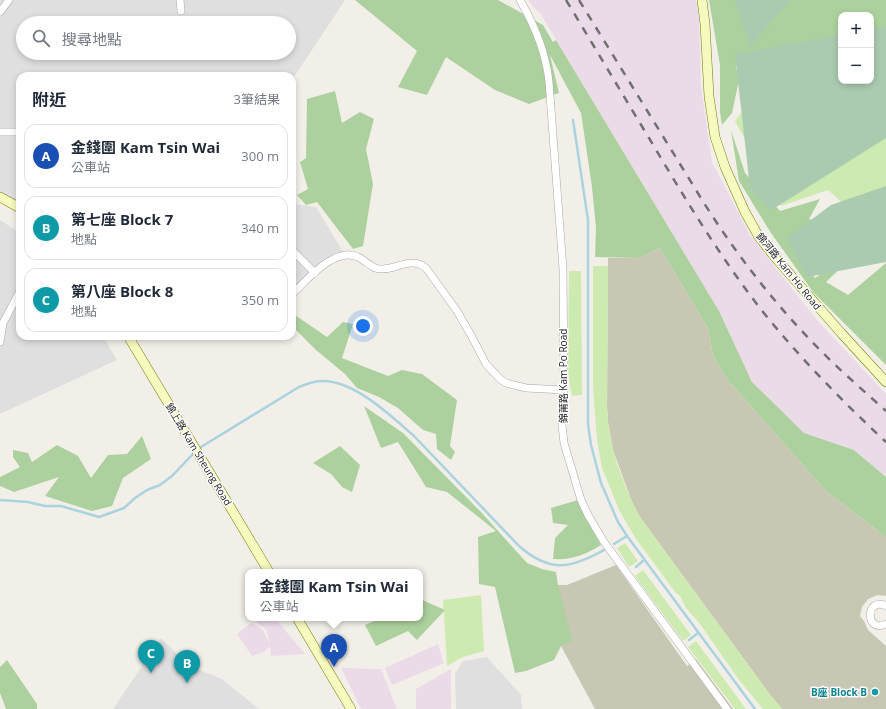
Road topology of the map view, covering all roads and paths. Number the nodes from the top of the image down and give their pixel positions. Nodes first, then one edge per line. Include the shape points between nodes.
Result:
1 (9, 0) edge
2 (180, 0) edge
3 (520, 0) edge
4 (702, 0) edge
5 (181, 11) dead end
6 (0, 12) edge
7 (0, 132) edge
8 (16, 132) edge
9 (0, 197) edge
10 (16, 206) edge
11 (296, 254) edge
12 (315, 273) junction
13 (296, 290) edge
14 (16, 299) edge
15 (130, 340) edge
16 (0, 342) edge
17 (886, 382) edge
18 (564, 390) junction
19 (267, 569) edge
20 (886, 606) edge
21 (299, 621) edge
22 (885, 627) edge
23 (352, 709) edge
24 (727, 709) edge

1 - 6 street
2 - 5 street
3 - 18 street, 錦莆路 Kam Po Road via 539,38 549,82 563,269
4 - 17 main road, 錦河路 Kam Ho Road via 709,96 715,137 745,212 774,256
7 - 8 street
9 - 10 main road
11 - 12 street
12 - 13 street
12 - 18 street via 330,260 346,255 357,256 369,266 381,269 411,262 422,264 457,311 486,364 500,379 526,388
14 - 16 street via 4,323
15 - 19 main road, 錦上路 Kam Sheung Road
18 - 24 street, 錦莆路 Kam Po Road via 564,442 578,492 588,515 612,553
20 - 22 street via 874,606 870,615 874,624
21 - 23 main road

